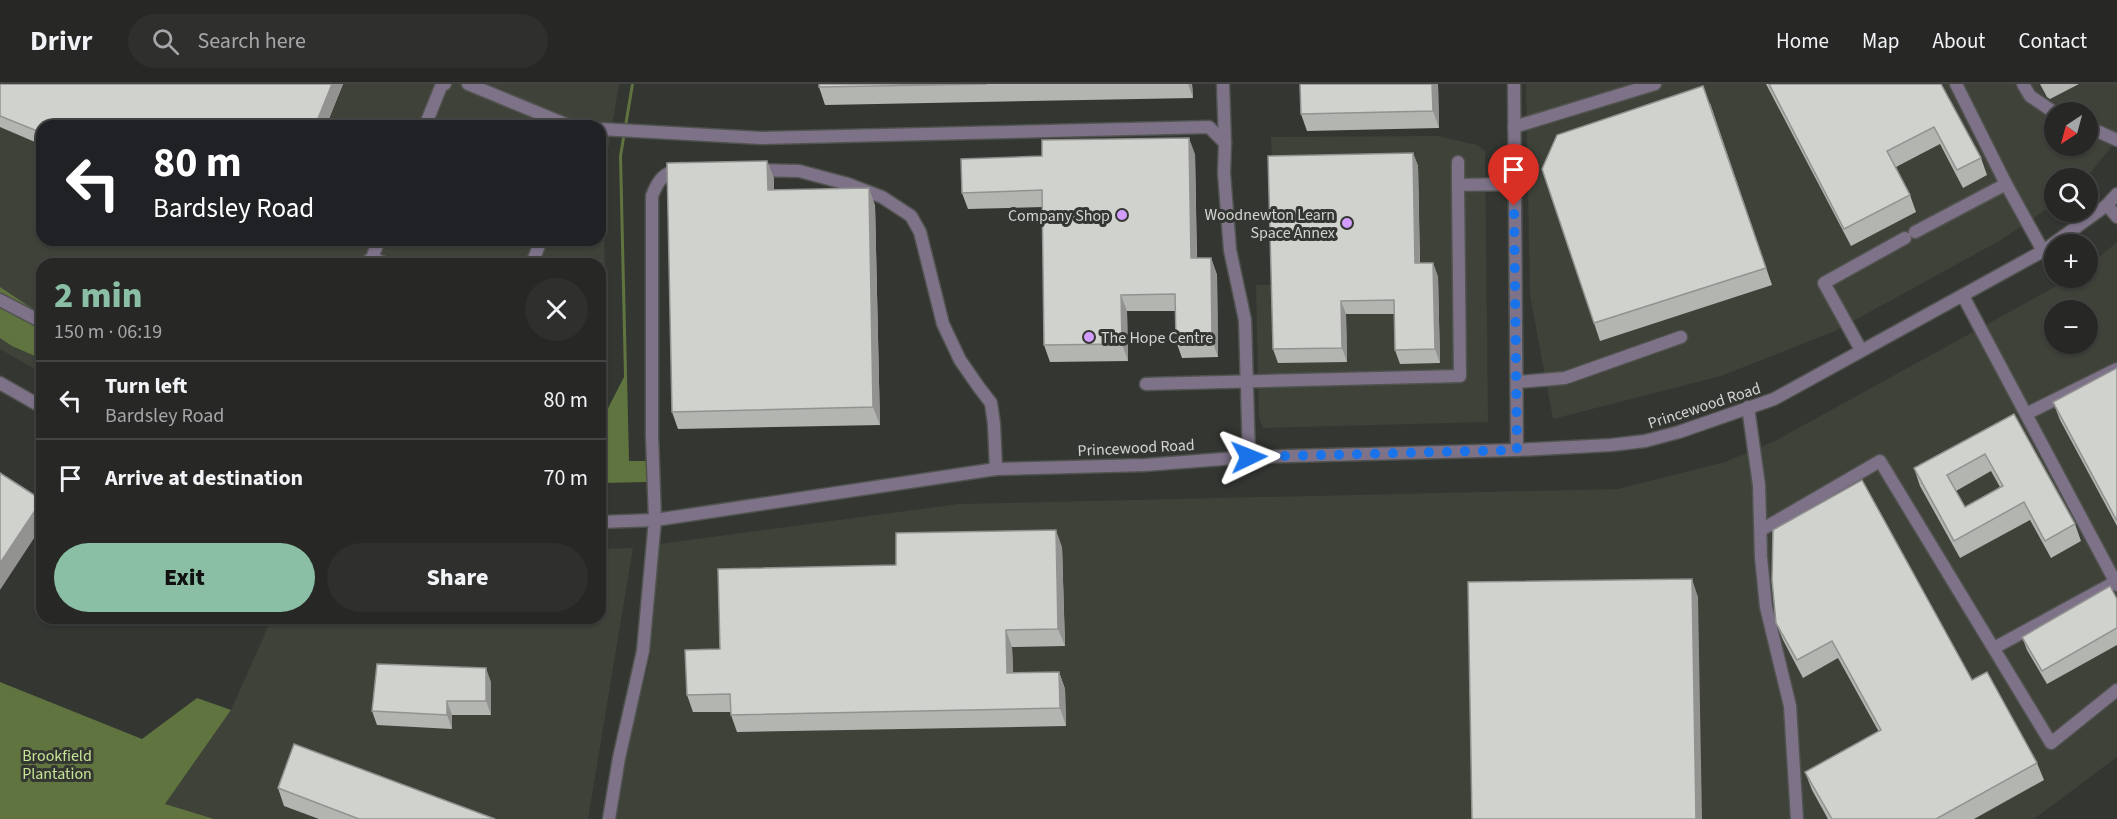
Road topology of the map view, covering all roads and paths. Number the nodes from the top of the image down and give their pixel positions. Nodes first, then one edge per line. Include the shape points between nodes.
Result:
1 (445, 84) edge
2 (468, 84) edge
3 (1223, 84) edge
4 (1514, 84) edge
5 (1655, 84) edge
6 (1956, 84) edge
7 (2023, 84) edge
8 (2044, 106) edge
9 (428, 120) edge
10 (555, 120) edge
11 (1514, 127) junction
12 (606, 129) edge
13 (2098, 131) edge
14 (2117, 140) edge
15 (1225, 144) junction
16 (1458, 162) dead end
17 (695, 169) edge
18 (738, 169) edge
19 (1514, 184) junction
20 (2007, 184) junction
21 (1458, 185) junction
22 (2117, 194) edge
23 (2107, 205) junction
24 (2117, 217) edge
25 (2043, 251) junction
26 (1963, 296) junction
27 (0, 300) edge
28 (36, 319) edge
29 (1681, 337) dead end
30 (1861, 350) junction
31 (2117, 369) edge
32 (1248, 381) junction
33 (1517, 382) junction
34 (0, 383) edge
35 (1146, 384) dead end
36 (36, 404) edge
37 (1748, 408) junction
38 (2026, 414) junction
39 (1517, 450) junction
40 (1249, 457) junction
41 (996, 469) junction
42 (655, 520) junction
43 (606, 522) edge
44 (1761, 530) junction
45 (2116, 584) edge
46 (1994, 648) junction
47 (2117, 690) edge
48 (609, 819) edge
49 (1797, 819) edge

1 - 9 street
2 - 10 street
3 - 15 street
4 - 11 street
5 - 11 street
6 - 20 street
7 - 8 street via 2030,96
11 - 19 street
12 - 15 street via 760,138 1209,127
13 - 14 street
15 - 32 street via 1230,250 1245,320
16 - 21 street
17 - 42 street via 672,170 663,175 652,196
18 - 41 street via 800,171 849,184 882,197 911,216 920,232 944,324 960,360 992,403
19 - 21 street
19 - 33 street
20 - 25 street
20 - 30 street via 1824,283
21 - 32 street via 1460,376
22 - 23 street, Princewood Road
23 - 24 street
23 - 25 street, Princewood Road
25 - 26 street, Princewood Road
26 - 30 street, Princewood Road
26 - 38 street
27 - 28 street
29 - 33 street via 1565,378
30 - 37 street, Princewood Road via 1774,399
31 - 38 street
32 - 35 street
32 - 40 street
33 - 39 street
34 - 36 street
37 - 39 street, Princewood Road via 1645,441
37 - 44 street
38 - 45 street
39 - 40 street, Princewood Road
40 - 41 street, Princewood Road via 1145,465
41 - 42 street, Princewood Road
42 - 43 street, Princewood Road
42 - 48 street via 644,651
44 - 46 street via 1880,461
44 - 49 street via 1766,607 1790,706
45 - 46 street
46 - 47 street via 2051,743

